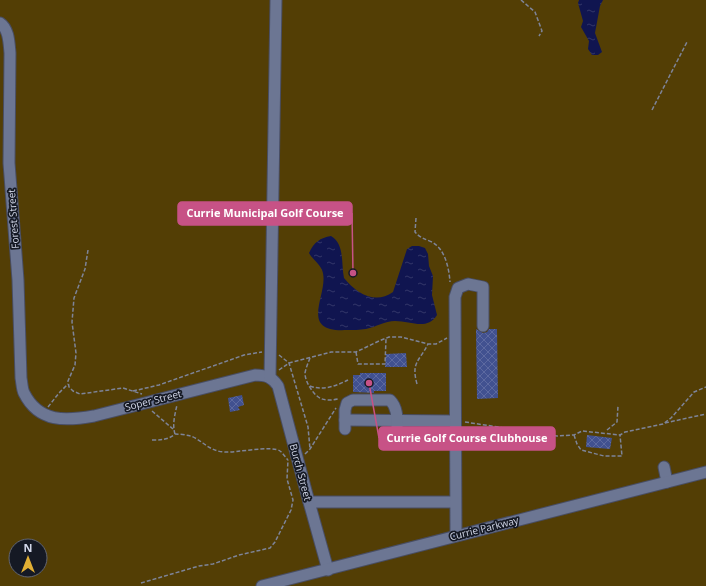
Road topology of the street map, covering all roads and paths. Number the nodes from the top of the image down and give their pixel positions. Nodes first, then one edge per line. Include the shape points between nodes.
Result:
1 (276, 0) edge
2 (521, 0) edge
3 (1, 24) edge
4 (539, 36) dead end
5 (687, 42) dead end
6 (652, 110) dead end
7 (416, 218) dead end
8 (88, 250) dead end
9 (451, 286) dead end
10 (483, 326) dead end
11 (450, 336) junction
12 (386, 338) junction
13 (428, 344) junction
14 (271, 352) junction
15 (356, 352) junction
16 (310, 358) junction
17 (289, 363) junction
18 (270, 377) junction
19 (348, 380) dead end
20 (68, 384) junction
21 (417, 384) dead end
22 (309, 386) junction
23 (706, 387) edge
24 (133, 391) junction
25 (180, 393) junction
26 (339, 399) dead end
27 (155, 400) junction
28 (143, 403) junction
29 (338, 404) dead end
30 (618, 406) dead end
31 (40, 412) junction
32 (706, 414) edge
33 (455, 421) junction
34 (662, 424) junction
35 (397, 425) junction
36 (174, 430) junction
37 (607, 430) dead end
38 (175, 434) junction
39 (574, 435) junction
40 (620, 435) junction
41 (152, 440) dead end
42 (310, 449) junction
43 (292, 459) junction
44 (664, 467) dead end
45 (706, 472) edge
46 (666, 482) junction
47 (308, 502) junction
48 (456, 502) junction
49 (456, 535) junction
50 (328, 570) junction
51 (141, 583) dead end
52 (262, 586) edge

1 - 14 street
2 - 4 path via 535,12 542,31
3 - 31 street, Forest Street via 9,38 10,53 9,163 18,280 20,378 24,393
5 - 6 path
7 - 9 path via 415,232 419,237 438,246 443,254
8 - 20 path via 86,269 74,298 72,322 76,353 75,365
10 - 11 street via 482,287 468,284 458,288
11 - 13 path via 436,344
11 - 33 street
12 - 13 path via 401,337
12 - 15 path
12 - 15 path via 385,364 358,364
13 - 21 path via 414,367
14 - 17 path via 276,352
14 - 18 street
14 - 24 path via 244,354 159,385
15 - 16 path via 331,352
16 - 17 path
16 - 22 path via 305,374
17 - 18 path
17 - 42 path via 308,427
18 - 25 street, Soper Street via 255,375
18 - 43 street, Burch Street via 278,386
19 - 22 path via 323,388
20 - 24 path via 72,391 80,394 123,388
20 - 31 path
22 - 26 path via 319,398
23 - 34 path via 694,392 671,418
24 - 27 path
25 - 27 street, Soper Street
25 - 36 path
27 - 28 street, Soper Street
28 - 31 street, Soper Street via 75,419 56,419
28 - 36 path
29 - 42 path
30 - 37 path via 617,422
32 - 34 path
33 - 35 street
33 - 39 path via 557,436
33 - 48 street
34 - 40 path
35 - 35 street via 394,405 390,400 353,400 347,403 345,425
36 - 38 path
38 - 41 path via 170,438
38 - 43 path via 192,436 222,452 273,448
39 - 40 path via 582,431
39 - 40 path via 581,450 604,456 622,456
42 - 43 path via 307,453
43 - 47 street, Burch Street
43 - 51 path via 287,479 293,500 276,542 270,548
44 - 46 street
45 - 46 street, Currie Parkway
46 - 49 street, Currie Parkway
47 - 48 street via 345,497 423,497
47 - 50 street, Burch Street
48 - 49 street
49 - 50 street, Currie Parkway
50 - 52 street, Currie Parkway

